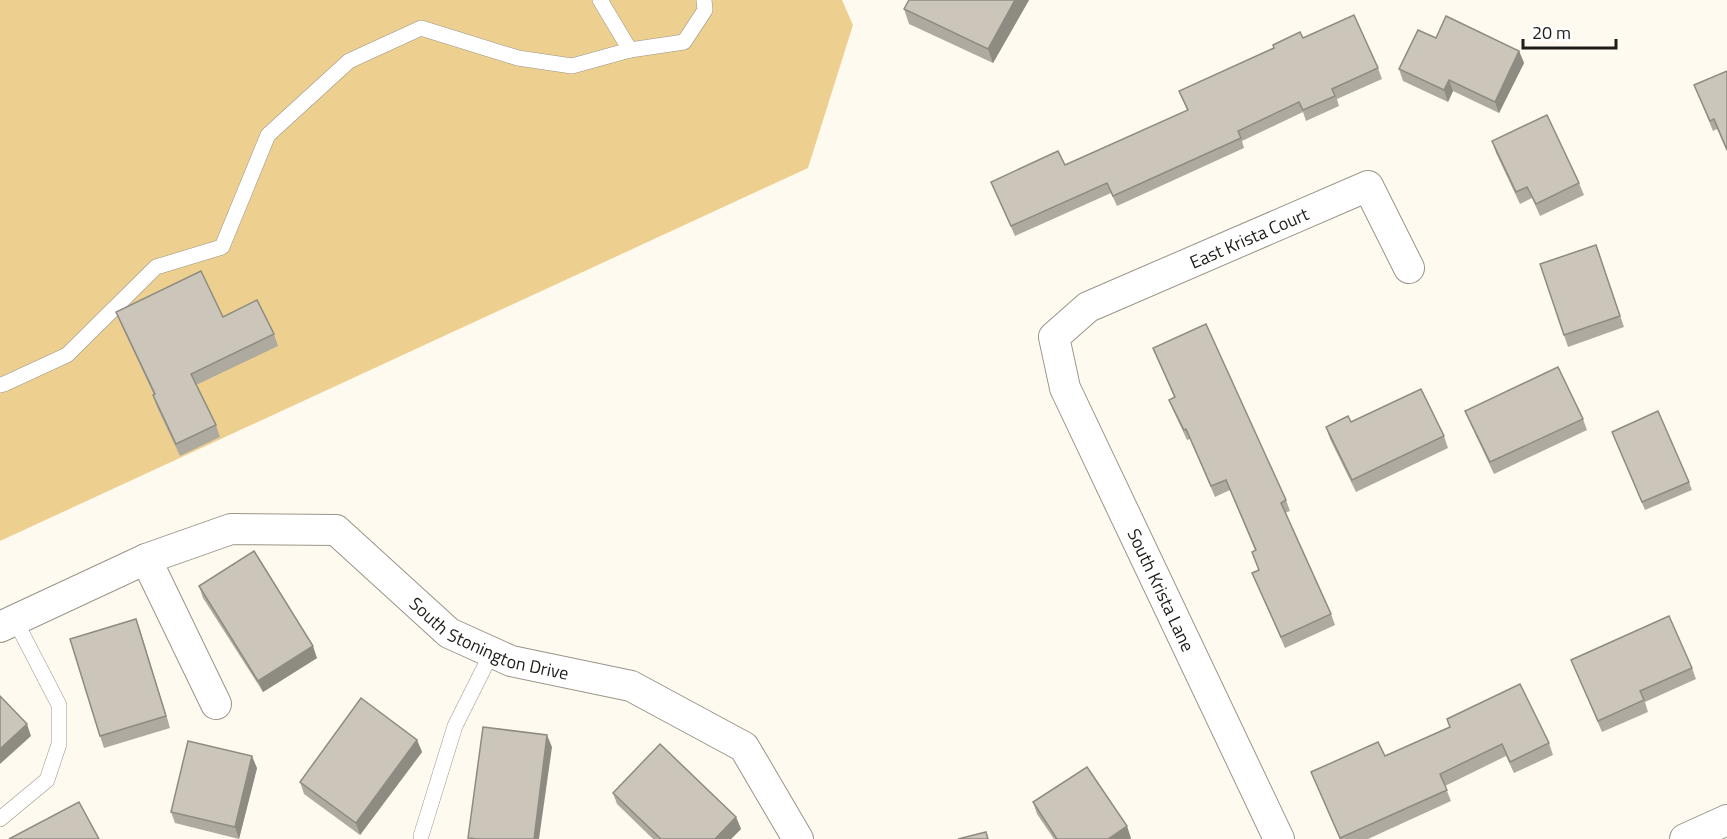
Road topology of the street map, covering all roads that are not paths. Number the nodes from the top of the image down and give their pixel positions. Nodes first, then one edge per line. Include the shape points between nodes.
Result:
1 (600, 0) edge
2 (704, 0) edge
3 (630, 50) junction
4 (1409, 268) dead end
5 (1054, 337) joint
6 (0, 384) edge
7 (146, 559) junction
8 (7, 624) edge
9 (492, 652) junction
10 (216, 704) dead end
11 (0, 819) edge
12 (1727, 820) edge
13 (421, 836) dead end
14 (798, 839) edge
15 (1279, 839) edge
16 (1685, 839) edge

1 - 3 lane
2 - 3 lane via 705,10 684,42
3 - 6 lane via 572,66 518,58 421,28 349,61 268,135 222,247 156,267 67,355
4 - 5 street, East Krista Court via 1368,186 1088,307
5 - 15 street, South Krista Lane via 1065,388
7 - 8 street, South Stonington Drive
7 - 9 street, South Stonington Drive via 231,529 336,530 449,633
7 - 10 street
8 - 11 lane via 59,705 59,744 47,780
9 - 13 lane via 454,726
9 - 14 street, South Stonington Drive via 511,661 631,686 744,747
12 - 16 street

